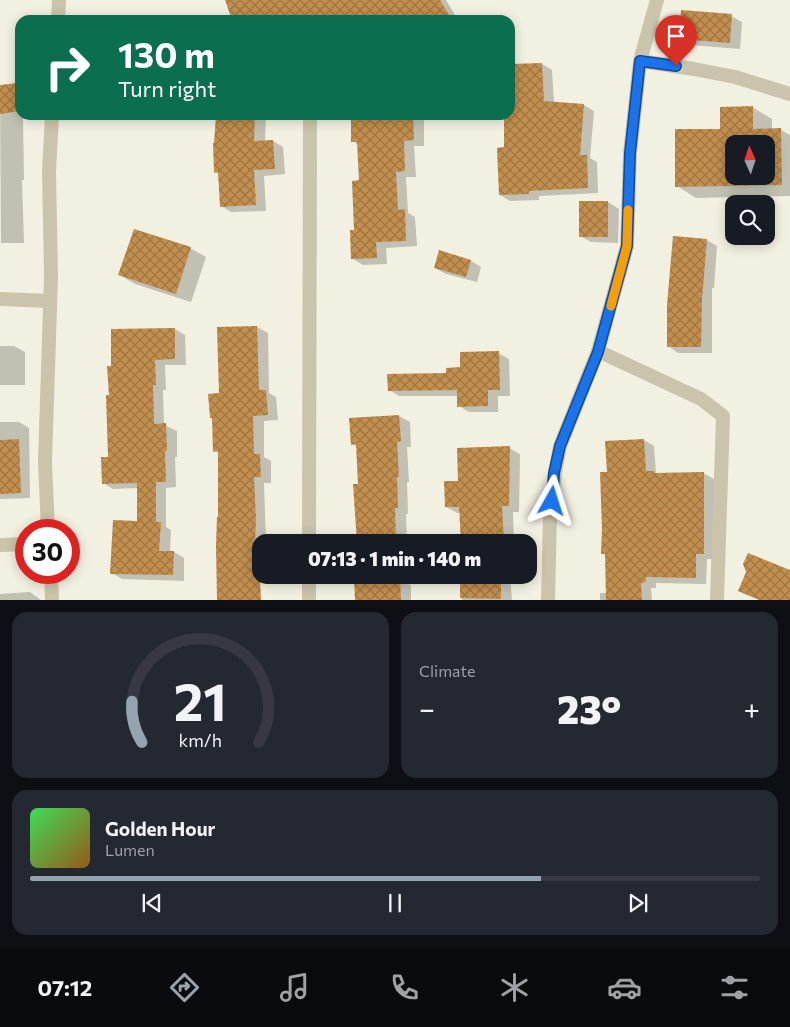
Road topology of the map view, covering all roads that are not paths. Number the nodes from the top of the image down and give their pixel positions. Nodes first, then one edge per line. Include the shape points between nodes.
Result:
1 (59, 0) edge
2 (657, 0) edge
3 (58, 15) edge
4 (640, 61) junction
5 (790, 94) edge
6 (52, 120) edge
7 (310, 120) edge
8 (0, 299) edge
9 (50, 301) junction
10 (598, 352) junction
11 (48, 519) edge
12 (309, 534) edge
13 (15, 544) edge
14 (0, 545) edge
15 (51, 584) edge
16 (309, 584) edge
17 (52, 600) edge
18 (309, 600) edge
19 (548, 600) edge
20 (717, 600) edge

1 - 3 street
2 - 4 street
4 - 5 street via 735,77
4 - 10 street via 630,153 627,246
6 - 9 street
7 - 12 street
8 - 9 street
9 - 11 street via 45,462
10 - 19 street via 560,446 554,473
10 - 20 street via 701,399 723,416
13 - 14 street
15 - 17 street
16 - 18 street

